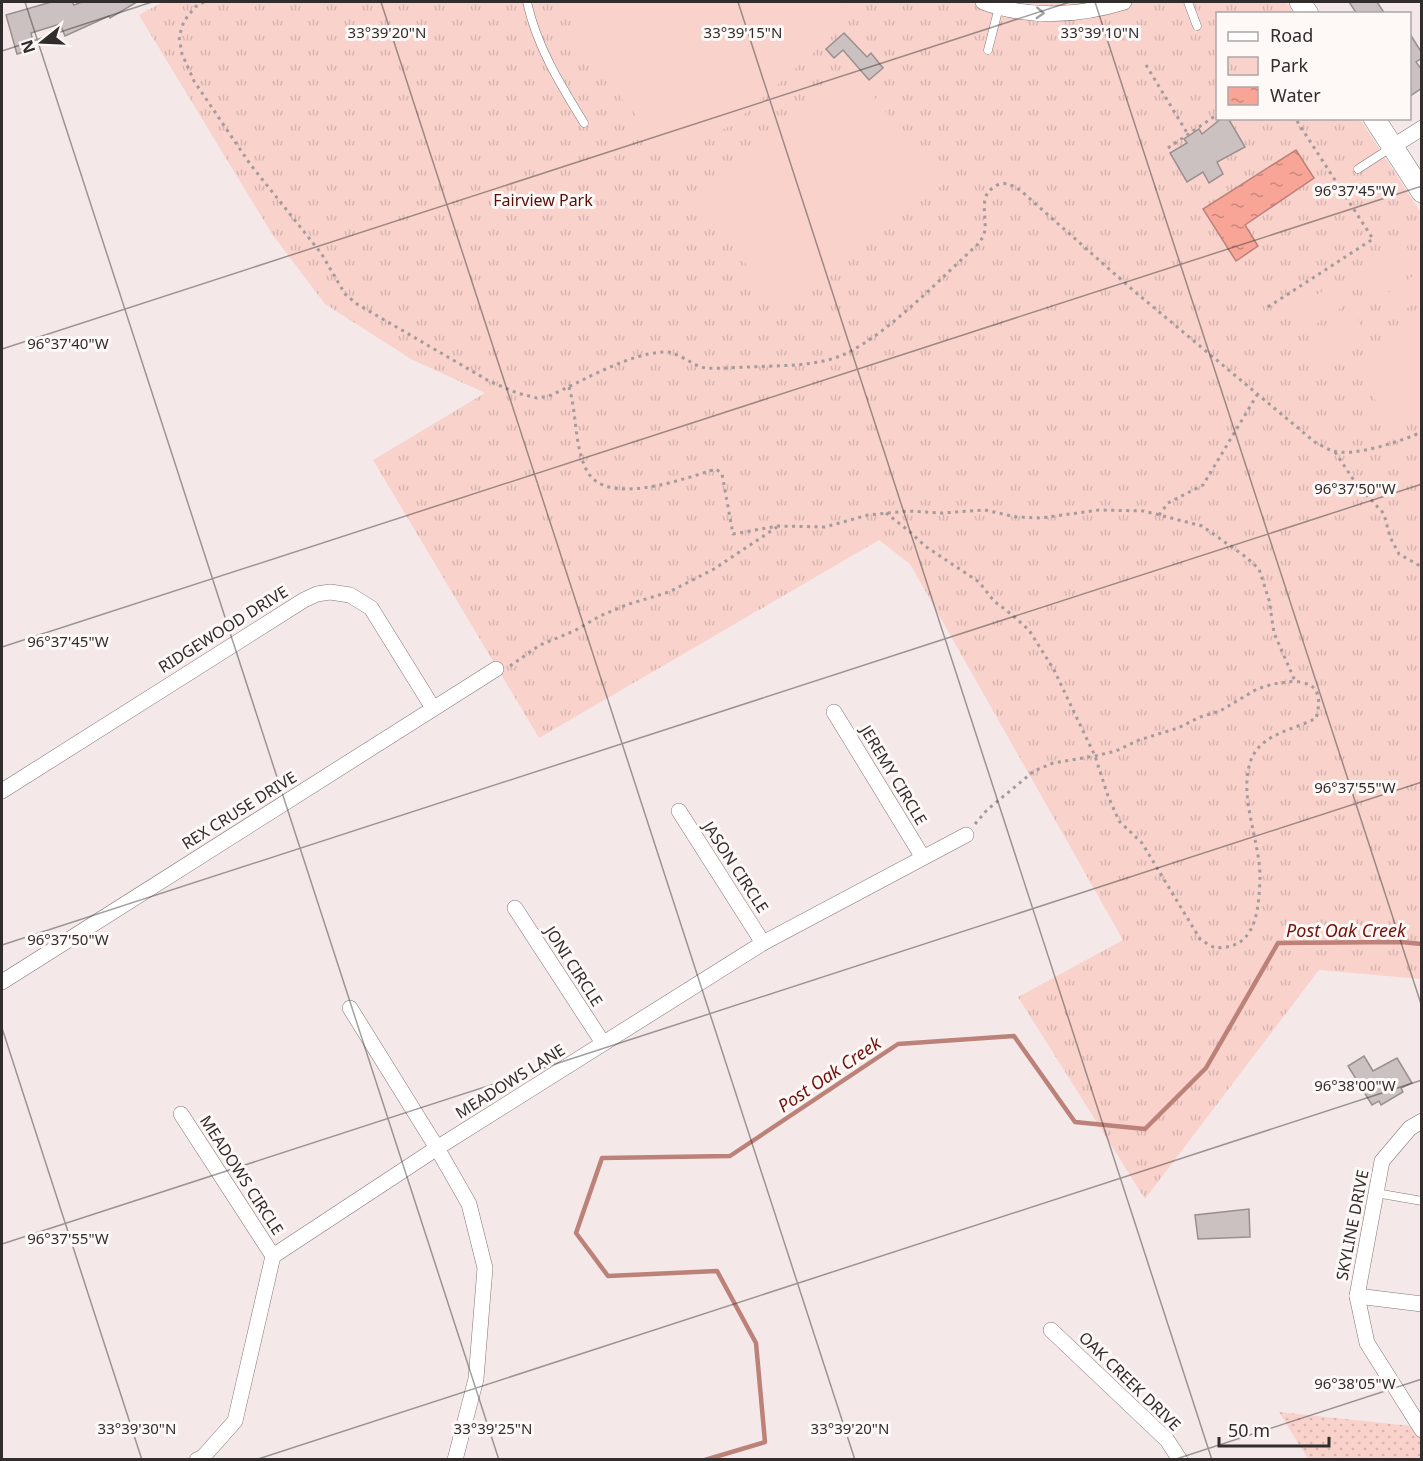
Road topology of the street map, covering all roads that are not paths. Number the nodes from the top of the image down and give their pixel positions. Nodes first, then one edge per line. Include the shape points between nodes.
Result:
1 (527, 2) edge
2 (983, 2) edge
3 (1124, 2) edge
4 (1188, 2) edge
5 (999, 7) junction
6 (1197, 26) dead end
7 (988, 50) dead end
8 (1375, 120) edge
9 (584, 123) dead end
10 (1422, 128) edge
11 (1392, 147) junction
12 (1358, 169) dead end
13 (1422, 192) edge
14 (496, 669) road end
15 (433, 708) junction
16 (834, 712) dead end
17 (2, 791) edge
18 (679, 811) dead end
19 (966, 835) road end
20 (922, 856) junction
21 (515, 908) dead end
22 (763, 943) junction
23 (2, 982) edge
24 (350, 1008) dead end
25 (603, 1043) junction
26 (181, 1114) dead end
27 (1416, 1125) edge
28 (437, 1148) junction
29 (1376, 1193) junction
30 (1422, 1201) edge
31 (273, 1256) junction
32 (1357, 1296) junction
33 (1422, 1304) edge
34 (1051, 1330) dead end
35 (1422, 1430) edge
36 (197, 1460) edge
37 (455, 1460) edge
38 (1180, 1460) edge

1 - 9 lane via 542,49
2 - 5 street
5 -> 3 street via 1015,11 1082,12
4 - 6 lane
5 - 7 lane
8 - 11 main road
10 - 11 street
11 - 12 lane
11 - 13 main road
14 - 15 street, REX CRUSE DRIVE
15 - 17 street, RIDGEWOOD DRIVE via 371,608 350,595 317,594
15 - 23 street, REX CRUSE DRIVE
16 - 20 street, JEREMY CIRCLE
18 - 22 street, JASON CIRCLE
19 - 20 street, MEADOWS LANE
20 - 22 street, MEADOWS LANE
21 - 25 street, JONI CIRCLE
22 - 25 street, MEADOWS LANE
24 - 28 street
25 - 28 street, MEADOWS LANE
26 - 31 street, MEADOWS CIRCLE
27 - 29 street, SKYLINE DRIVE via 1382,1161
28 - 31 street, MEADOWS LANE
28 - 37 street via 469,1204 485,1268 476,1379
29 - 30 lane
29 - 32 street, SKYLINE DRIVE
31 - 36 street via 235,1421
32 - 33 street
32 - 35 street, SKYLINE DRIVE via 1367,1343
34 - 38 street, OAK CREEK DRIVE via 1167,1440

